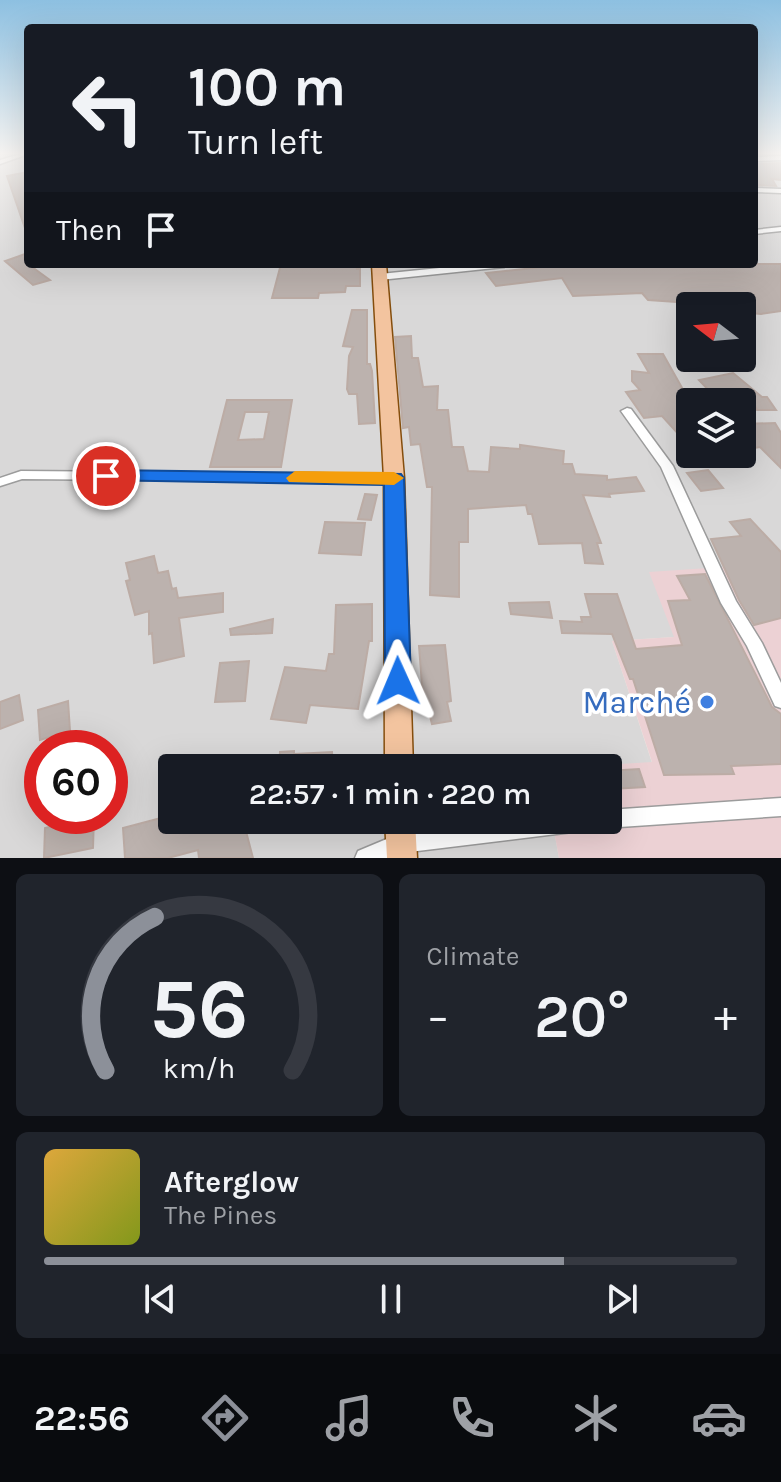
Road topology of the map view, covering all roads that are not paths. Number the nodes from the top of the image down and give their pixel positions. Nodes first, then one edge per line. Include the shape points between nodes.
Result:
1 (781, 229) edge
2 (758, 232) edge
3 (431, 268) edge
4 (379, 271) edge
5 (627, 411) dead end
6 (394, 478) junction
7 (0, 482) edge
8 (781, 701) edge
9 (399, 754) edge
10 (781, 807) edge
11 (622, 819) edge
12 (461, 834) edge
13 (401, 840) edge
14 (365, 858) edge

1 - 2 street
3 - 4 street
4 - 6 main road
5 - 8 street via 667,466 729,603
6 - 7 street via 21,475
6 - 9 main road
10 - 11 street
12 - 13 street
13 - 14 street

